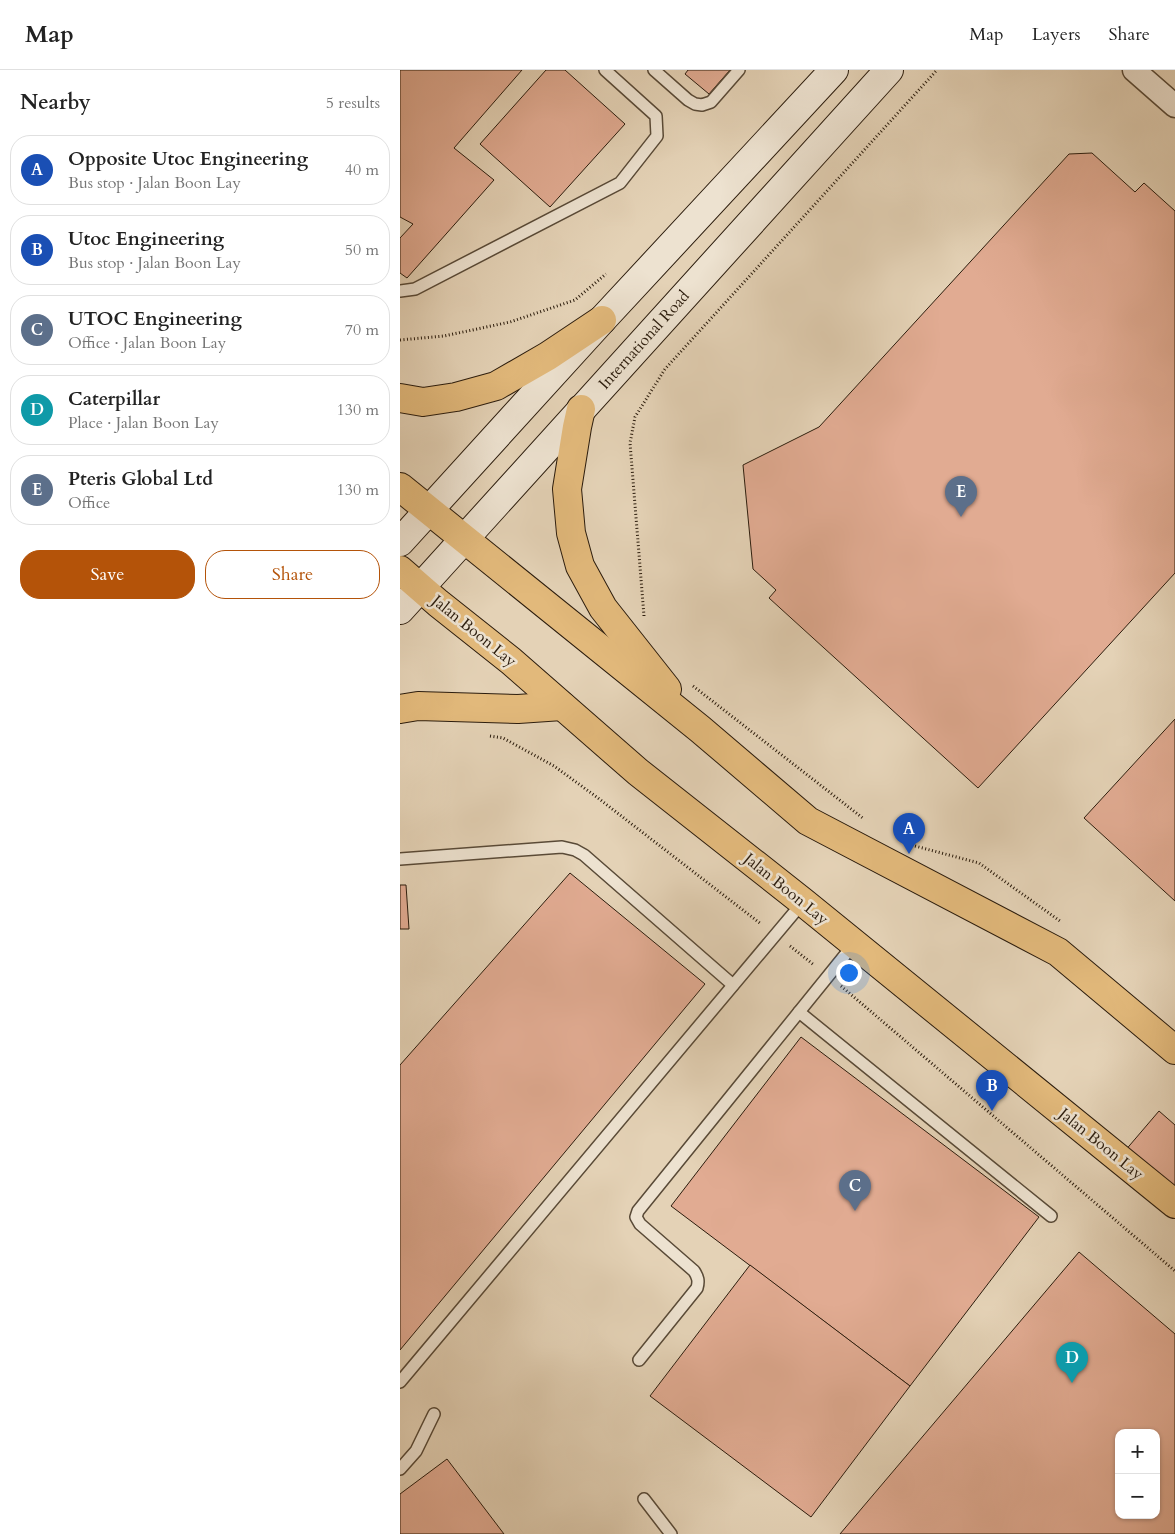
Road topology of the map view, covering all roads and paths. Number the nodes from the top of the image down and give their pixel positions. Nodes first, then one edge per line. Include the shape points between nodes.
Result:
1 (605, 70) edge
2 (654, 70) edge
3 (739, 70) edge
4 (834, 70) edge
5 (889, 70) edge
6 (937, 70) edge
7 (1134, 70) edge
8 (1175, 106) edge
9 (608, 273) dead end
10 (400, 291) edge
11 (602, 320) junction
12 (400, 340) edge
13 (400, 398) edge
14 (581, 409) junction
15 (400, 487) edge
16 (429, 511) junction
17 (463, 539) junction
18 (400, 542) edge
19 (400, 570) edge
20 (420, 587) junction
21 (400, 610) edge
22 (644, 620) dead end
23 (689, 683) dead end
24 (562, 706) junction
25 (400, 709) edge
26 (700, 729) junction
27 (486, 735) dead end
28 (864, 819) dead end
29 (913, 845) dead end
30 (400, 859) edge
31 (803, 902) junction
32 (1062, 923) dead end
33 (774, 934) junction
34 (854, 944) junction
35 (828, 976) junction
36 (733, 985) junction
37 (799, 1012) junction
38 (1175, 1050) edge
39 (1175, 1204) edge
40 (1051, 1216) dead end
41 (1175, 1271) edge
42 (639, 1360) dead end
43 (400, 1382) edge
44 (434, 1414) dead end
45 (400, 1469) edge
46 (644, 1499) dead end
47 (670, 1534) edge

1 - 10 lane via 656,116 657,136 620,183 415,290
2 - 3 lane via 688,100 702,106 711,102
4 - 11 main road
5 - 14 main road, International Road
6 - 22 path via 665,369 636,417 630,443
7 - 8 street
9 - 12 path via 576,300 444,336
11 - 13 main road via 496,386 423,402
11 - 16 main road
14 - 17 main road, International Road
14 - 26 main road via 567,489 571,533 580,566 603,608
15 - 16 main road
16 - 17 main road
16 - 18 main road
17 - 20 main road, International Road
17 - 26 main road
19 - 20 main road, Jalan Boon Lay
20 - 21 main road, International Road
20 - 24 main road, Jalan Boon Lay
23 - 28 path
24 - 25 main road via 518,709 418,706
24 - 31 main road, Jalan Boon Lay via 638,772
26 - 38 main road via 808,822 1058,952
27 - 33 path via 503,738 554,766
29 - 32 path via 979,863
30 - 36 lane via 562,847 575,850
31 - 33 lane
31 - 34 main road, Jalan Boon Lay
33 - 35 path
33 - 36 lane
34 - 35 lane
34 - 39 main road, Jalan Boon Lay
35 - 37 lane
35 - 41 path
36 - 43 lane
37 - 40 lane
37 - 42 lane via 638,1211 637,1221 694,1271 699,1283
44 - 45 lane via 416,1452
46 - 47 lane

